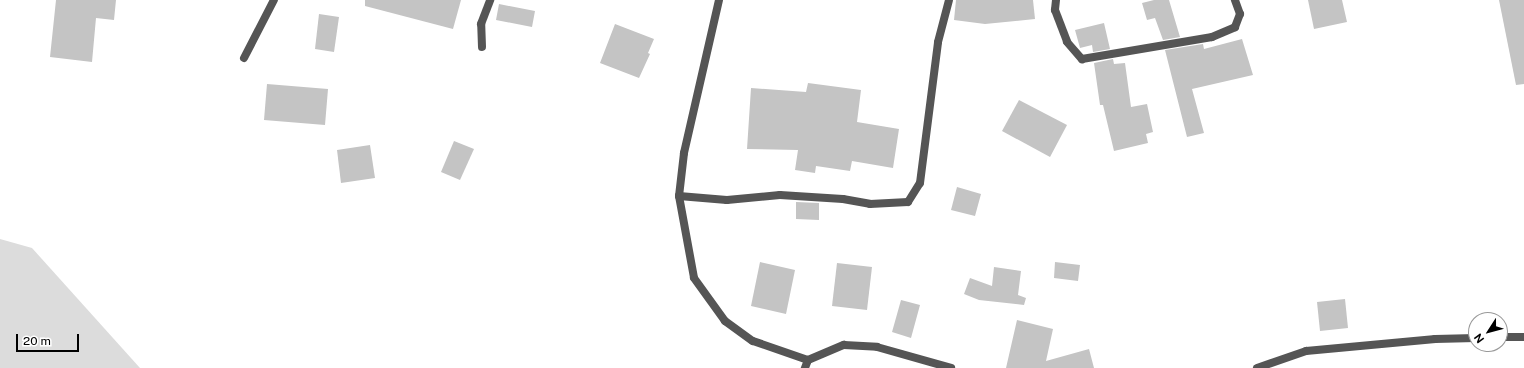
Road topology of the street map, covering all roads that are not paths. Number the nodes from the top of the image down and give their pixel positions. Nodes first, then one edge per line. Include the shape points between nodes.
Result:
1 (274, 0) edge
2 (490, 0) edge
3 (719, 0) edge
4 (949, 0) edge
5 (1056, 0) edge
6 (1234, 0) edge
7 (482, 47) dead end
8 (244, 58) dead end
9 (679, 196) junction
10 (1508, 337) edge
11 (1524, 337) edge
12 (1468, 338) edge
13 (806, 364) edge
14 (951, 368) edge
15 (1257, 368) edge

1 - 8 street
2 - 7 street via 482,24
3 - 9 street via 684,153
4 - 9 street via 938,42 920,183 908,202 870,204 843,198 780,195 727,200
5 - 6 street via 1055,10 1067,42 1082,59 1212,37 1234,27 1240,14
9 - 13 street via 694,278 725,321 753,341
10 - 11 street
12 - 15 street via 1306,351
13 - 14 street via 844,345 877,347

